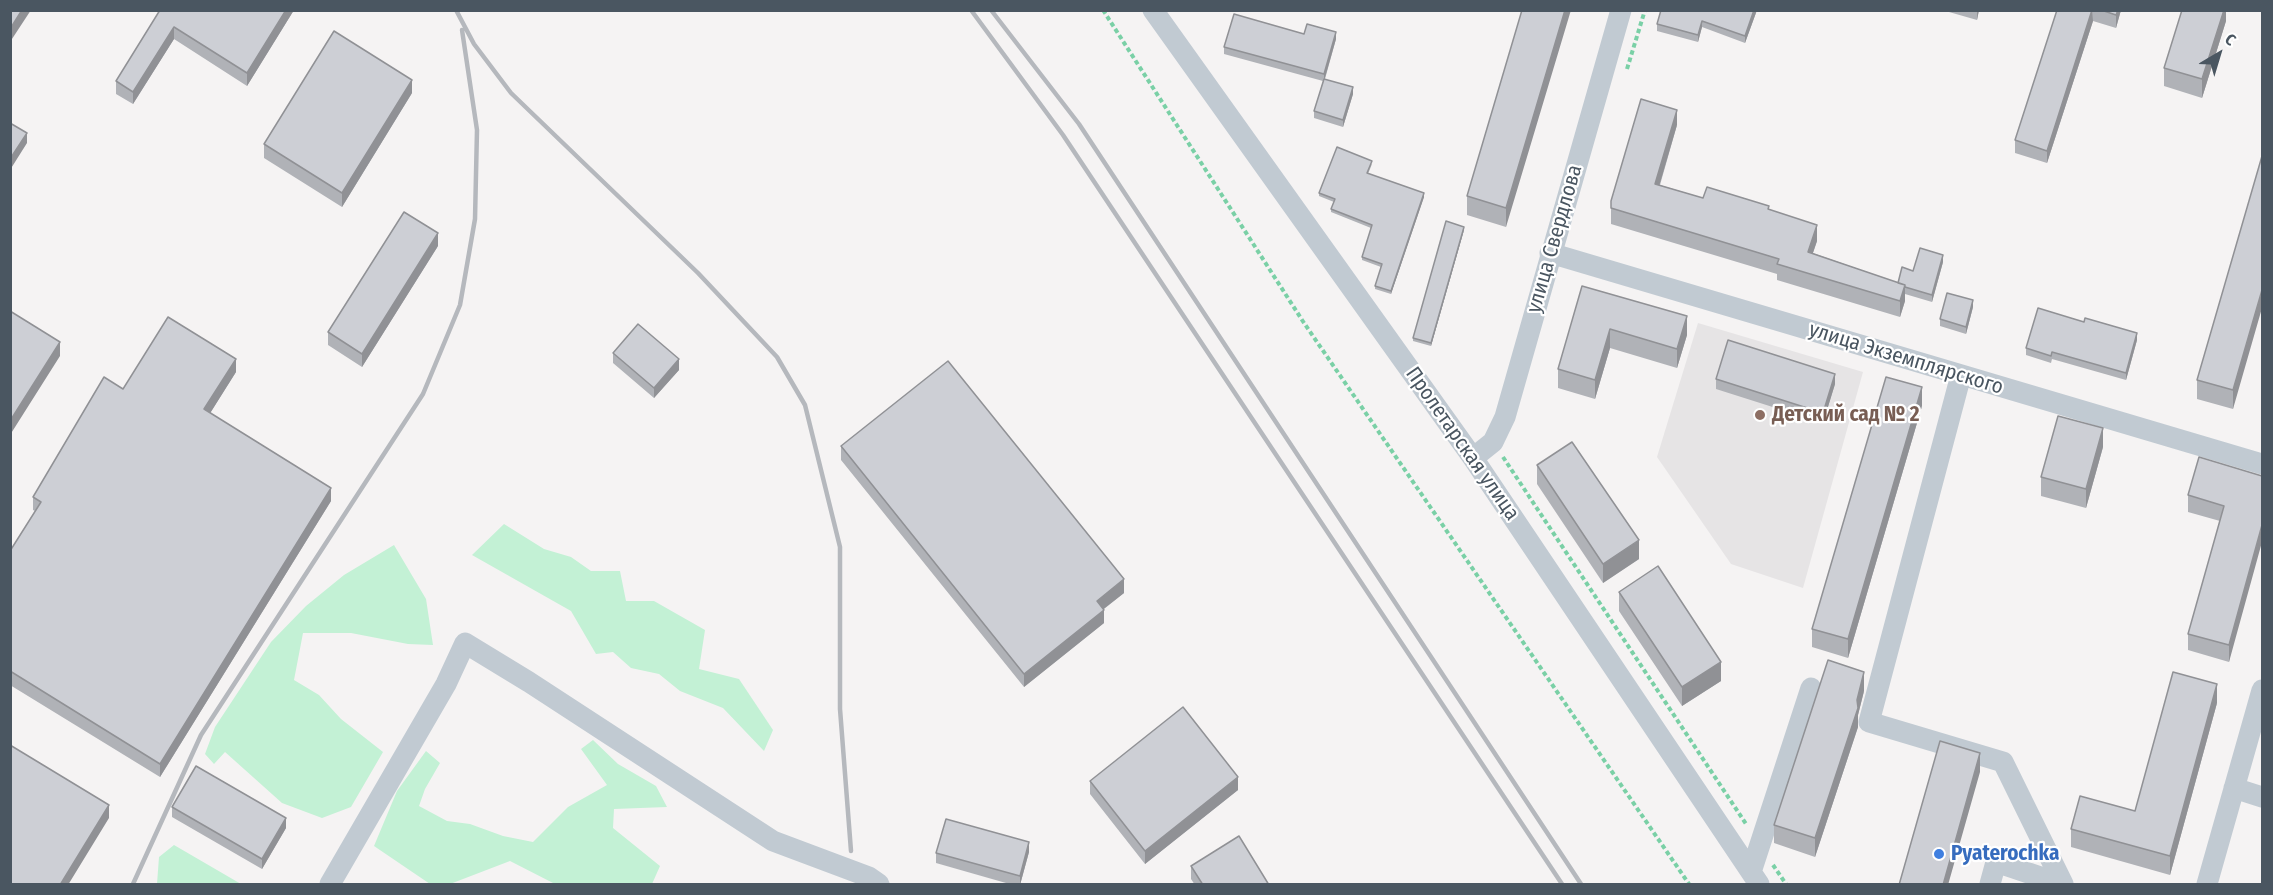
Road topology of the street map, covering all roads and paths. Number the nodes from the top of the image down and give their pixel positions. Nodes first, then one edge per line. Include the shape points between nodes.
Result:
1 (1103, 10) edge
2 (1153, 10) edge
3 (1621, 10) edge
4 (1550, 253) junction
5 (1961, 375) junction
6 (1493, 441) junction
7 (1473, 458) junction
8 (2262, 464) edge
9 (1811, 688) dead end
10 (2262, 690) edge
11 (2234, 788) junction
12 (2262, 797) edge
13 (1760, 844) junction
14 (1755, 878) edge
15 (330, 885) edge
16 (879, 885) edge
17 (1689, 885) edge
18 (1786, 885) edge
19 (1990, 885) edge
20 (2062, 885) edge
21 (2207, 885) edge

1 - 17 path via 1304,323
2 - 7 street, Пролетарская улица
3 - 4 street, улица Свердлова
4 - 5 street, улица Экземплярского
4 - 6 street, улица Свердлова via 1505,417
5 - 8 street, улица Экземплярского
5 - 20 street via 1869,722 2003,762
6 - 7 street, улица Свердлова
6 - 13 path
7 - 14 street, Пролетарская улица
9 - 13 street
10 - 11 street
11 - 12 street
11 - 21 street
13 - 14 street
13 - 18 path
15 - 16 street via 446,684 465,643 773,841 869,877
19 - 20 street via 1996,862

